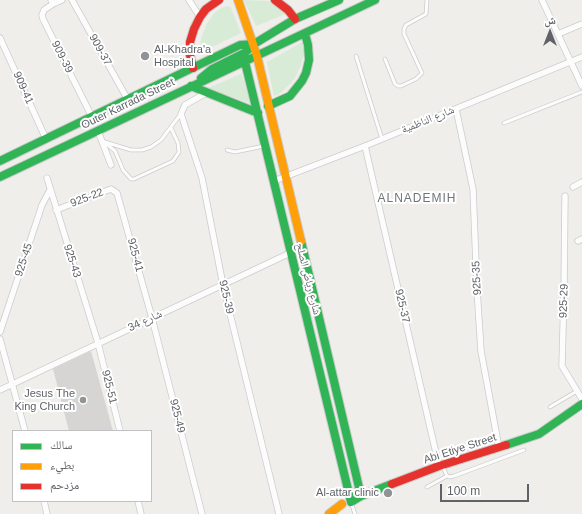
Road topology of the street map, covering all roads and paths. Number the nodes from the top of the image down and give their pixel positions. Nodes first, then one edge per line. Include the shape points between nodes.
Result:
1 (62, 0) edge
2 (72, 0) edge
3 (189, 0) edge
4 (219, 0) edge
5 (238, 0) edge
6 (275, 0) edge
7 (339, 0) edge
8 (375, 0) edge
9 (427, 0) edge
10 (542, 0) edge
11 (52, 2) edge
12 (200, 18) junction
13 (295, 19) junction
14 (582, 24) edge
15 (305, 34) junction
16 (558, 34) junction
17 (0, 38) edge
18 (255, 50) junction
19 (228, 51) junction
20 (356, 56) dead end
21 (582, 57) edge
22 (233, 58) junction
23 (385, 59) dead end
24 (245, 62) junction
25 (570, 62) junction
26 (193, 68) junction
27 (194, 85) junction
28 (582, 86) edge
29 (582, 92) edge
30 (206, 93) junction
31 (128, 100) junction
32 (268, 106) junction
33 (456, 109) junction
34 (258, 113) junction
35 (181, 114) junction
36 (92, 117) junction
37 (504, 123) dead end
38 (171, 128) junction
39 (98, 131) junction
40 (46, 139) junction
41 (382, 139) junction
42 (103, 141) junction
43 (266, 146) junction
44 (365, 146) junction
45 (227, 150) dead end
46 (0, 161) edge
47 (112, 165) dead end
48 (0, 177) edge
49 (286, 177) junction
50 (47, 178) dead end
51 (274, 181) junction
52 (582, 182) edge
53 (573, 187) dead end
54 (50, 190) junction
55 (117, 193) joint
56 (565, 196) dead end
57 (56, 210) junction
58 (290, 253) junction
59 (223, 285) junction
60 (152, 318) junction
61 (0, 332) edge
62 (0, 339) edge
63 (98, 343) junction
64 (12, 384) junction
65 (0, 390) edge
66 (577, 392) junction
67 (582, 399) edge
68 (582, 404) edge
69 (550, 407) dead end
70 (340, 408) junction
71 (329, 411) junction
72 (25, 430) edge
73 (120, 430) edge
74 (499, 448) junction
75 (524, 450) dead end
76 (441, 466) junction
77 (447, 476) junction
78 (427, 487) dead end
79 (361, 496) junction
80 (44, 502) edge
81 (138, 502) edge
82 (351, 502) junction
83 (342, 504) dead end
84 (47, 514) edge
85 (141, 514) edge
86 (202, 514) edge
87 (278, 514) edge
88 (329, 514) edge
89 (355, 514) edge

1 - 11 street
2 - 31 street, 909-37
3 - 12 street
4 - 12 street via 206,9
5 - 18 street, شارع رياض الصلح
6 - 13 street
7 - 13 street
8 - 15 street, Outer Karrada Street
9 - 23 lane via 426,14 406,25 404,29 422,73 416,79 398,86
10 - 16 street
11 - 36 street, 909-39 via 44,10 43,19
12 - 26 street via 190,42
13 - 18 street
14 - 16 street
15 - 18 street, Outer Karrada Street
15 - 32 street via 309,60 302,81 290,96
16 - 25 street
17 - 40 street, 909-41
18 - 19 street, Outer Karrada Street via 240,45
18 - 22 street
18 - 24 street, Outer Karrada Street
18 - 32 street, شارع رياض الصلح
19 - 22 street via 235,52
19 - 26 street, Outer Karrada Street
20 - 41 lane
21 - 25 street, شارع الناظمية
22 - 27 street via 212,69
24 - 27 street, Outer Karrada Street
24 - 34 street, شارع رياض الصلح
25 - 28 street
25 - 33 street, شارع الناظمية
26 - 31 street, Outer Karrada Street
27 - 30 street
27 - 39 street, Outer Karrada Street
29 - 37 lane
30 - 34 street
30 - 35 street via 185,105
31 - 36 street, Outer Karrada Street
32 - 49 street, شارع رياض الصلح
33 - 41 street, شارع الناظمية
33 - 74 street, 925-35 via 473,189 481,351
34 - 43 street, شارع رياض الصلح
35 - 38 lane
35 - 59 street, 925-39 via 202,178
36 - 40 street, Outer Karrada Street
38 - 42 lane via 161,140 142,150 131,150
38 - 42 lane via 179,152 173,161 134,179 124,170 115,151
39 - 42 street
39 - 48 street, Outer Karrada Street
40 - 46 street, Outer Karrada Street
41 - 44 street, شارع الناظمية
42 - 47 street
43 - 45 lane via 235,152
43 - 51 street, شارع رياض الصلح
44 - 49 street, شارع الناظمية
44 - 76 street, 925-37
49 - 51 street, شارع الناظمية
49 - 70 street, شارع رياض الصلح
50 - 54 street, 925-43
51 - 58 street, شارع رياض الصلح
52 - 53 street
54 - 57 street, 925-43
54 - 61 street, 925-45 via 42,205
55 - 57 street, 925-22 via 111,189
55 - 60 street, 925-41
56 - 66 street, 925-29 via 562,366
57 - 63 street, 925-43
58 - 59 street, شارع 34
58 - 71 street, شارع رياض الصلح
59 - 60 street, شارع 34
59 - 87 street, 925-39
60 - 63 street, شارع 34
60 - 86 street, 925-49
62 - 64 street
63 - 64 street, شارع 34
63 - 73 street, 925-51
64 - 65 street, شارع 34
64 - 72 street
66 - 67 street, 925-29
66 - 69 lane
68 - 74 street, Abi Etiye Street via 539,434
70 - 71 street via 335,412
70 - 79 street, شارع رياض الصلح
71 - 82 street, شارع رياض الصلح
74 - 76 street, Abi Etiye Street
75 - 77 lane via 454,476
76 - 77 lane
76 - 79 street, Abi Etiye Street
77 - 78 lane
79 - 82 street, Abi Etiye Street
80 - 84 street
81 - 85 street
82 - 89 lane
83 - 88 street

